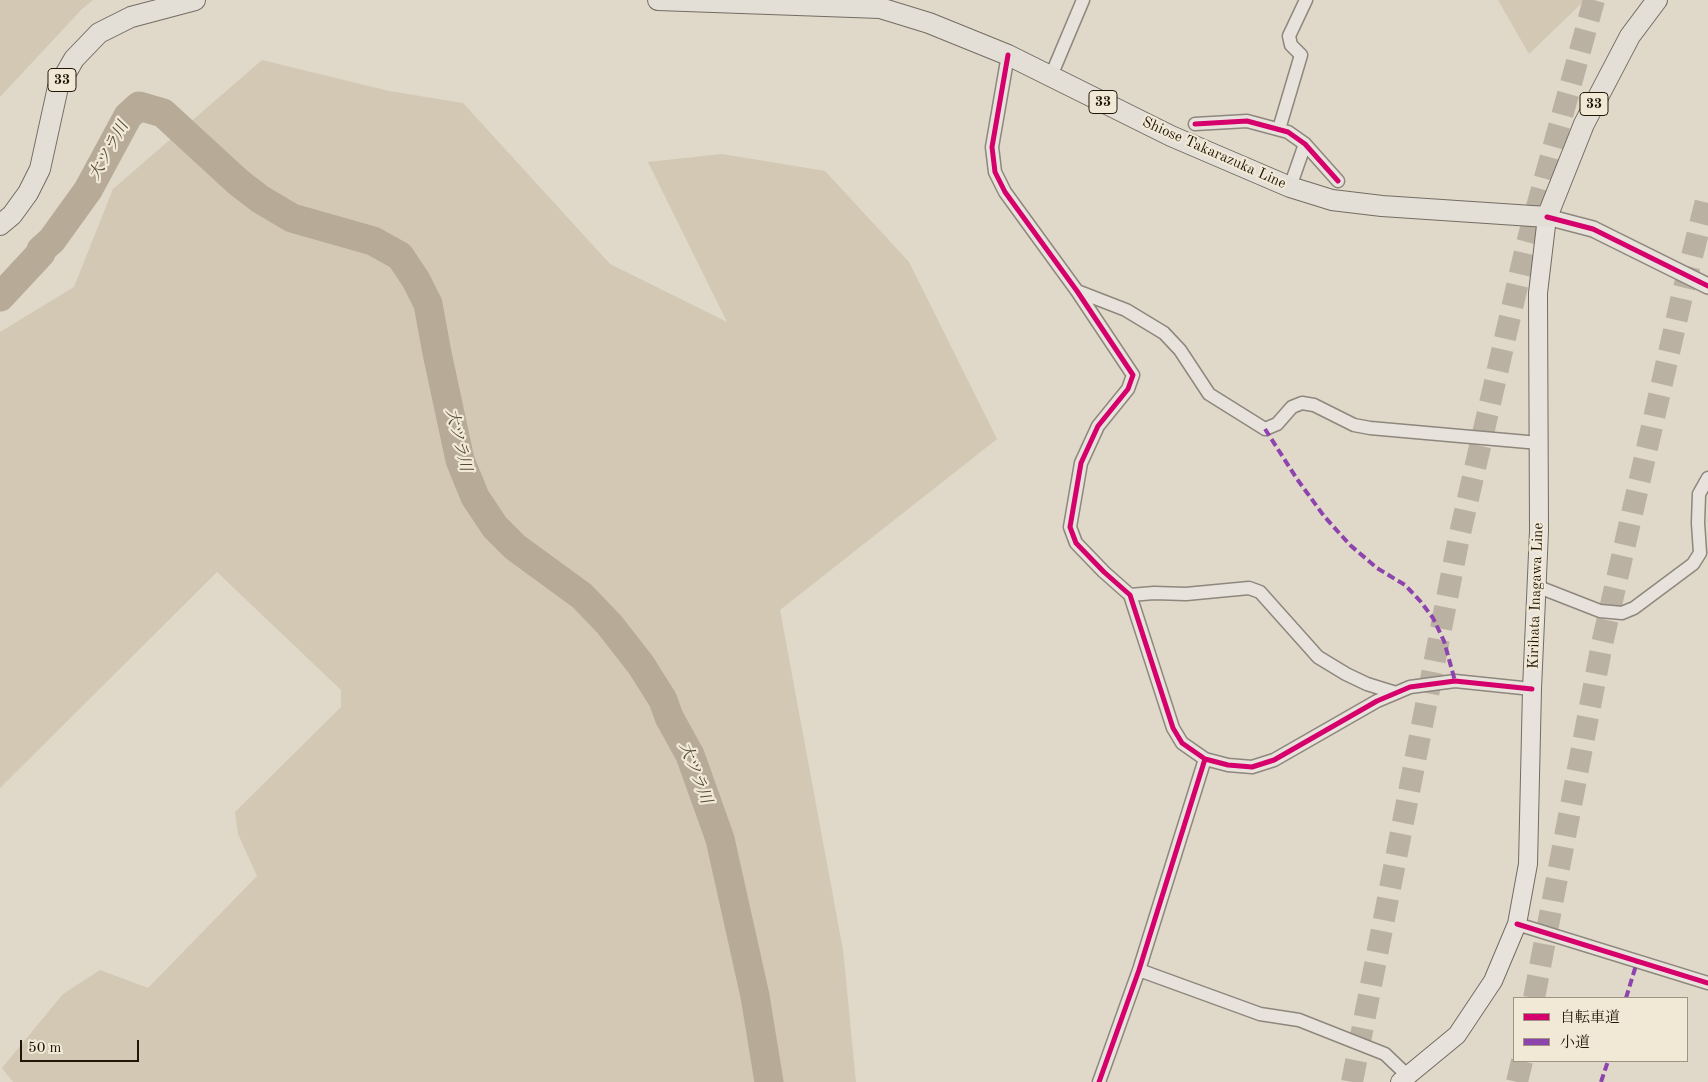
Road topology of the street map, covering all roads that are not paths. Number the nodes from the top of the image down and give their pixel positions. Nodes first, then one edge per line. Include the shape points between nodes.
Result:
1 (195, 0) edge
2 (658, 0) edge
3 (1083, 0) edge
4 (1306, 0) edge
5 (1657, 0) edge
6 (880, 4) edge
7 (1008, 55) junction
8 (1051, 76) junction
9 (1195, 124) dead end
10 (1279, 129) junction
11 (1305, 144) junction
12 (1338, 181) dead end
13 (1290, 187) junction
14 (1547, 217) junction
15 (0, 224) edge
16 (1708, 286) edge
17 (1077, 291) junction
18 (1539, 443) junction
19 (1708, 478) edge
20 (1536, 586) junction
21 (1130, 595) junction
22 (1532, 689) junction
23 (1396, 693) junction
24 (1205, 759) junction
25 (1517, 924) junction
26 (1139, 970) junction
27 (1708, 983) edge
28 (1404, 1079) edge
29 (1100, 1082) edge

1 - 15 main road, 33 via 131,17 99,33 74,58 58,87 40,169 28,193 12,215
2 - 6 main road, Shiose Takarazuka Line / 33
3 - 8 street
4 - 10 street via 1289,36 1291,44 1301,55
5 - 14 main road, 33 via 1630,36 1584,124
6 - 7 main road, Shiose Takarazuka Line / 33
7 - 8 main road, Shiose Takarazuka Line / 33
7 - 17 street via 992,147 995,172 1005,192
8 - 13 main road, Shiose Takarazuka Line / 33 via 1171,136
9 - 10 street via 1247,121
10 - 11 street
11 - 12 street
11 - 13 street
13 - 14 main road, Shiose Takarazuka Line / 33 via 1332,200 1382,206
14 - 16 street via 1593,229
14 - 18 main road, Kirihata Inagawa Line via 1538,293
17 - 18 street via 1126,310 1164,332 1180,350 1208,394 1265,429 1277,424 1292,407 1302,403 1314,405 1354,426
17 - 21 street via 1133,375 1128,389 1098,426 1081,463 1070,527 1076,543
18 - 20 main road, Kirihata Inagawa Line
19 - 20 street via 1699,494 1700,553 1693,564 1634,608 1622,613 1600,611
20 - 22 main road, Kirihata Inagawa Line
21 - 23 street via 1249,588 1260,592 1318,657 1367,684
21 - 24 street via 1173,728 1182,743
22 - 23 street via 1455,681 1410,687
22 - 25 main road, Kirihata Inagawa Line via 1528,864
23 - 24 street via 1274,760 1252,767
24 - 26 street
25 - 27 street
25 - 28 main road, Kirihata Inagawa Line via 1493,981 1457,1035
26 - 28 street via 1260,1014 1299,1020 1386,1054
26 - 29 street

